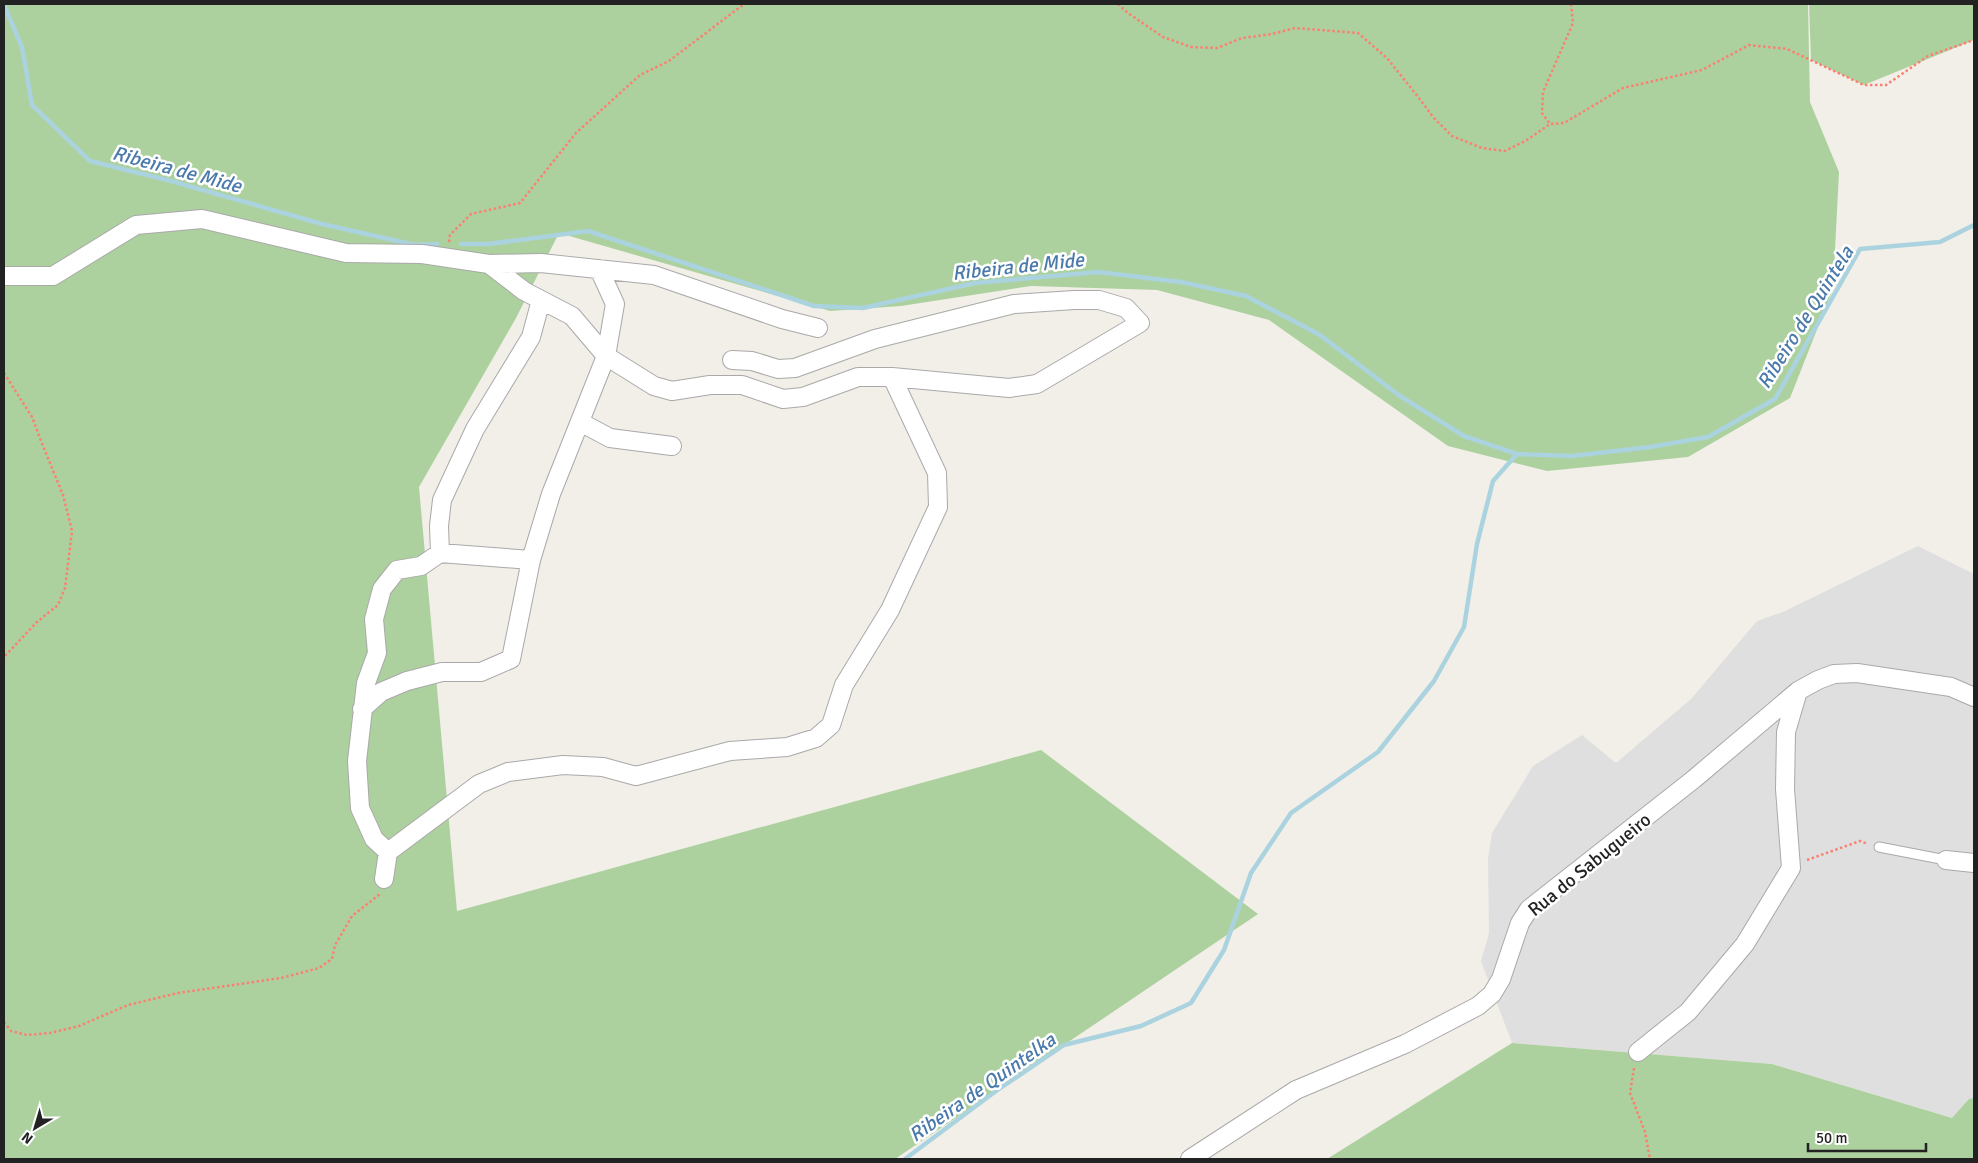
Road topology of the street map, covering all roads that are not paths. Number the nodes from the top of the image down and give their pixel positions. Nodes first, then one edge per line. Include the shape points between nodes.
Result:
1 (489, 264) junction
2 (598, 269) junction
3 (4, 276) edge
4 (541, 300) junction
5 (818, 328) dead end
6 (606, 356) junction
7 (732, 360) dead end
8 (892, 377) junction
9 (580, 422) junction
10 (672, 446) dead end
11 (440, 553) junction
12 (531, 560) junction
13 (1798, 691) junction
14 (1974, 697) edge
15 (362, 709) junction
16 (1879, 847) road end
17 (388, 852) junction
18 (1946, 860) joint
19 (1974, 863) edge
20 (384, 879) road end
21 (1638, 1052) road end
22 (1190, 1159) edge

1 - 2 street via 541,263
1 - 3 street via 422,254 346,253 202,219 136,226 53,276
1 - 4 street
2 - 5 street via 654,274 782,319
2 - 6 street via 615,304
4 - 6 street via 572,316
4 - 11 street via 531,338 475,429 442,500
6 - 8 street via 654,386 672,392 710,385 742,385 783,399 803,397 858,377
6 - 9 street
7 - 8 street via 752,360 778,369 795,368 875,339 1014,304 1099,300 1126,308 1140,323 1037,384 1009,388
8 - 17 street via 936,473 938,508 890,610 844,685 831,724 816,738 787,747 730,751 636,776 603,766 563,765 508,772 479,784
9 - 10 street via 610,438
9 - 12 street via 551,494
11 - 12 street
11 - 15 street via 421,566 397,570 382,589 374,620 377,653 366,684
12 - 15 street via 511,659 481,672 442,672 408,681 381,692
13 - 14 street, Rua do Sabugueiro via 1834,674 1857,673 1950,687
13 - 21 street via 1786,732 1785,789 1791,868 1745,944 1688,1012
13 - 22 street, Rua do Sabugueiro via 1694,779 1529,909 1520,923 1501,979 1492,994 1478,1006 1406,1044 1296,1090
15 - 17 street via 357,761 360,808 374,839
16 - 18 lane
17 - 20 street
18 - 19 street

